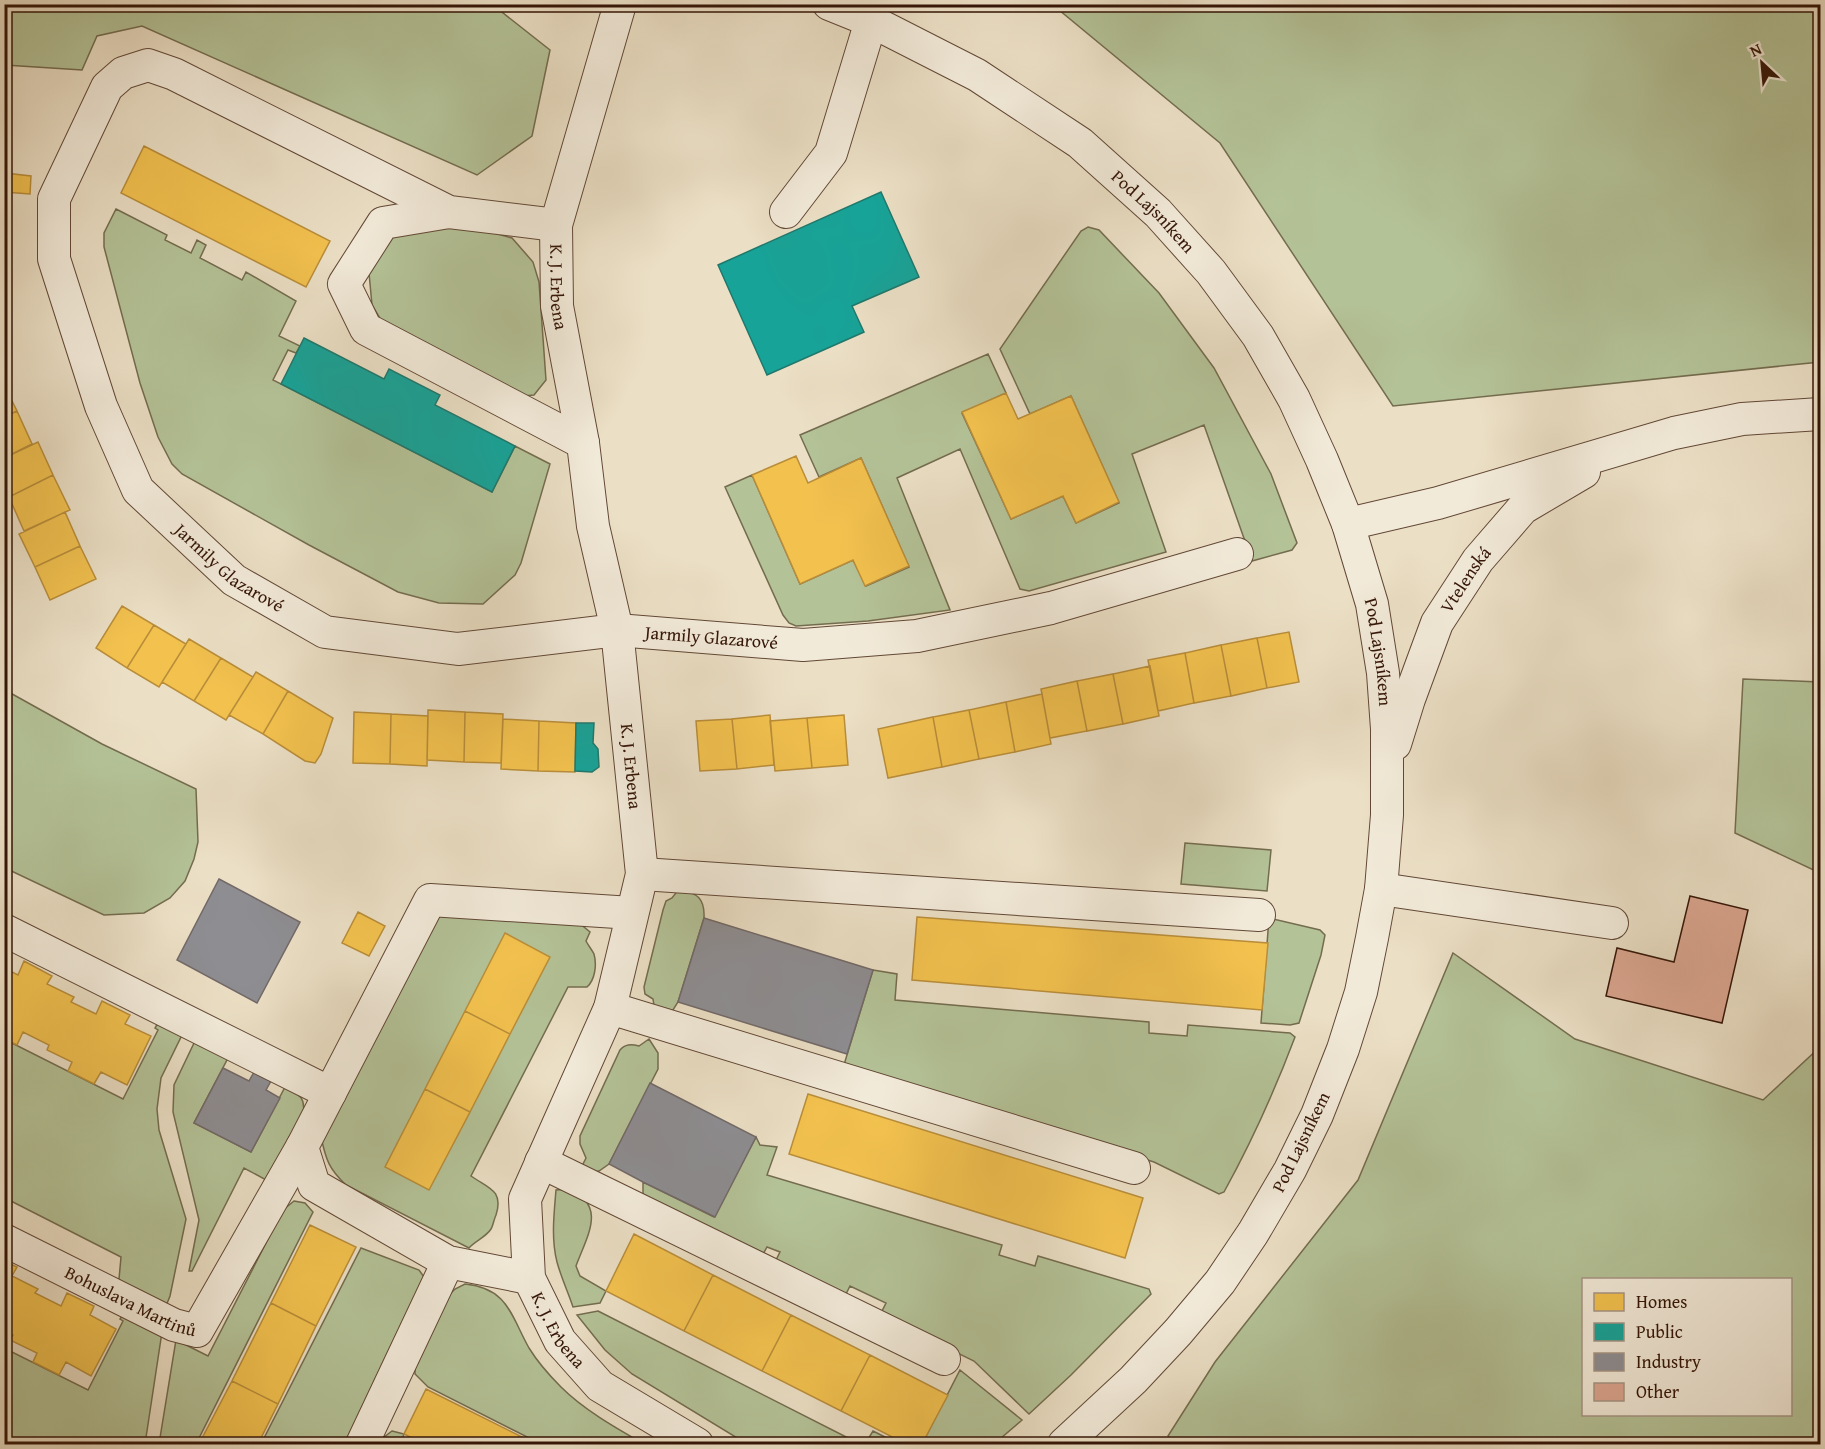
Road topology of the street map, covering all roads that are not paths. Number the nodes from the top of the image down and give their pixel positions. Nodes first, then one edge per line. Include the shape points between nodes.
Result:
1 (620, 4) edge
2 (829, 4) edge
3 (872, 21) junction
4 (449, 212) junction
5 (786, 212) dead end
6 (556, 225) junction
7 (1821, 414) edge
8 (582, 443) junction
9 (1622, 449) junction
10 (1348, 524) junction
11 (1237, 554) dead end
12 (617, 630) junction
13 (1387, 771) junction
14 (642, 874) junction
15 (1381, 889) junction
16 (632, 913) junction
17 (1259, 915) dead end
18 (1612, 923) dead end
19 (4, 930) edge
20 (609, 1008) junction
21 (330, 1093) junction
22 (302, 1147) junction
23 (541, 1162) junction
24 (1134, 1168) dead end
25 (4, 1240) edge
26 (448, 1262) junction
27 (529, 1278) junction
28 (944, 1359) dead end
29 (362, 1444) edge
30 (697, 1444) edge
31 (1064, 1444) edge

1 - 6 street, K. J. Erbena
2 - 3 street, Pod Lajsníkem
3 - 5 street via 831,153
3 - 10 street, Pod Lajsníkem via 977,75 1080,143 1158,213 1211,273 1258,336 1294,399
4 - 6 street, Jarmily Glazarové
4 - 8 street via 383,223 344,284 366,329
4 - 12 street, Jarmily Glazarové via 174,74 148,66 123,73 107,87 54,199 54,259 101,406 138,490 234,580 325,632 458,649
6 - 8 street, K. J. Erbena via 557,306
7 - 9 street, Vtelenská via 1742,419
8 - 12 street, K. J. Erbena via 593,526
9 - 10 street, Vtelenská via 1438,503
9 - 13 street, Vtelenská via 1523,508 1478,560 1437,623
10 - 13 street, Pod Lajsníkem via 1372,604 1383,673
11 - 12 street, Jarmily Glazarové via 1050,608 917,636 803,645
12 - 14 street, K. J. Erbena
13 - 15 street, Pod Lajsníkem
14 - 16 street, K. J. Erbena
14 - 17 street
15 - 18 street
15 - 31 street, Pod Lajsníkem via 1361,992 1343,1049 1290,1170 1220,1282 1133,1380
16 - 20 street, K. J. Erbena
16 - 21 street via 430,900
19 - 21 street
20 - 23 street, K. J. Erbena
20 - 24 street
21 - 22 street
22 - 25 street, Bohuslava Martinů via 197,1331 174,1325
22 - 26 street via 315,1185
23 - 27 street, K. J. Erbena via 525,1199
23 - 28 street
26 - 27 street
26 - 29 street
27 - 30 street, K. J. Erbena via 560,1341 600,1386

